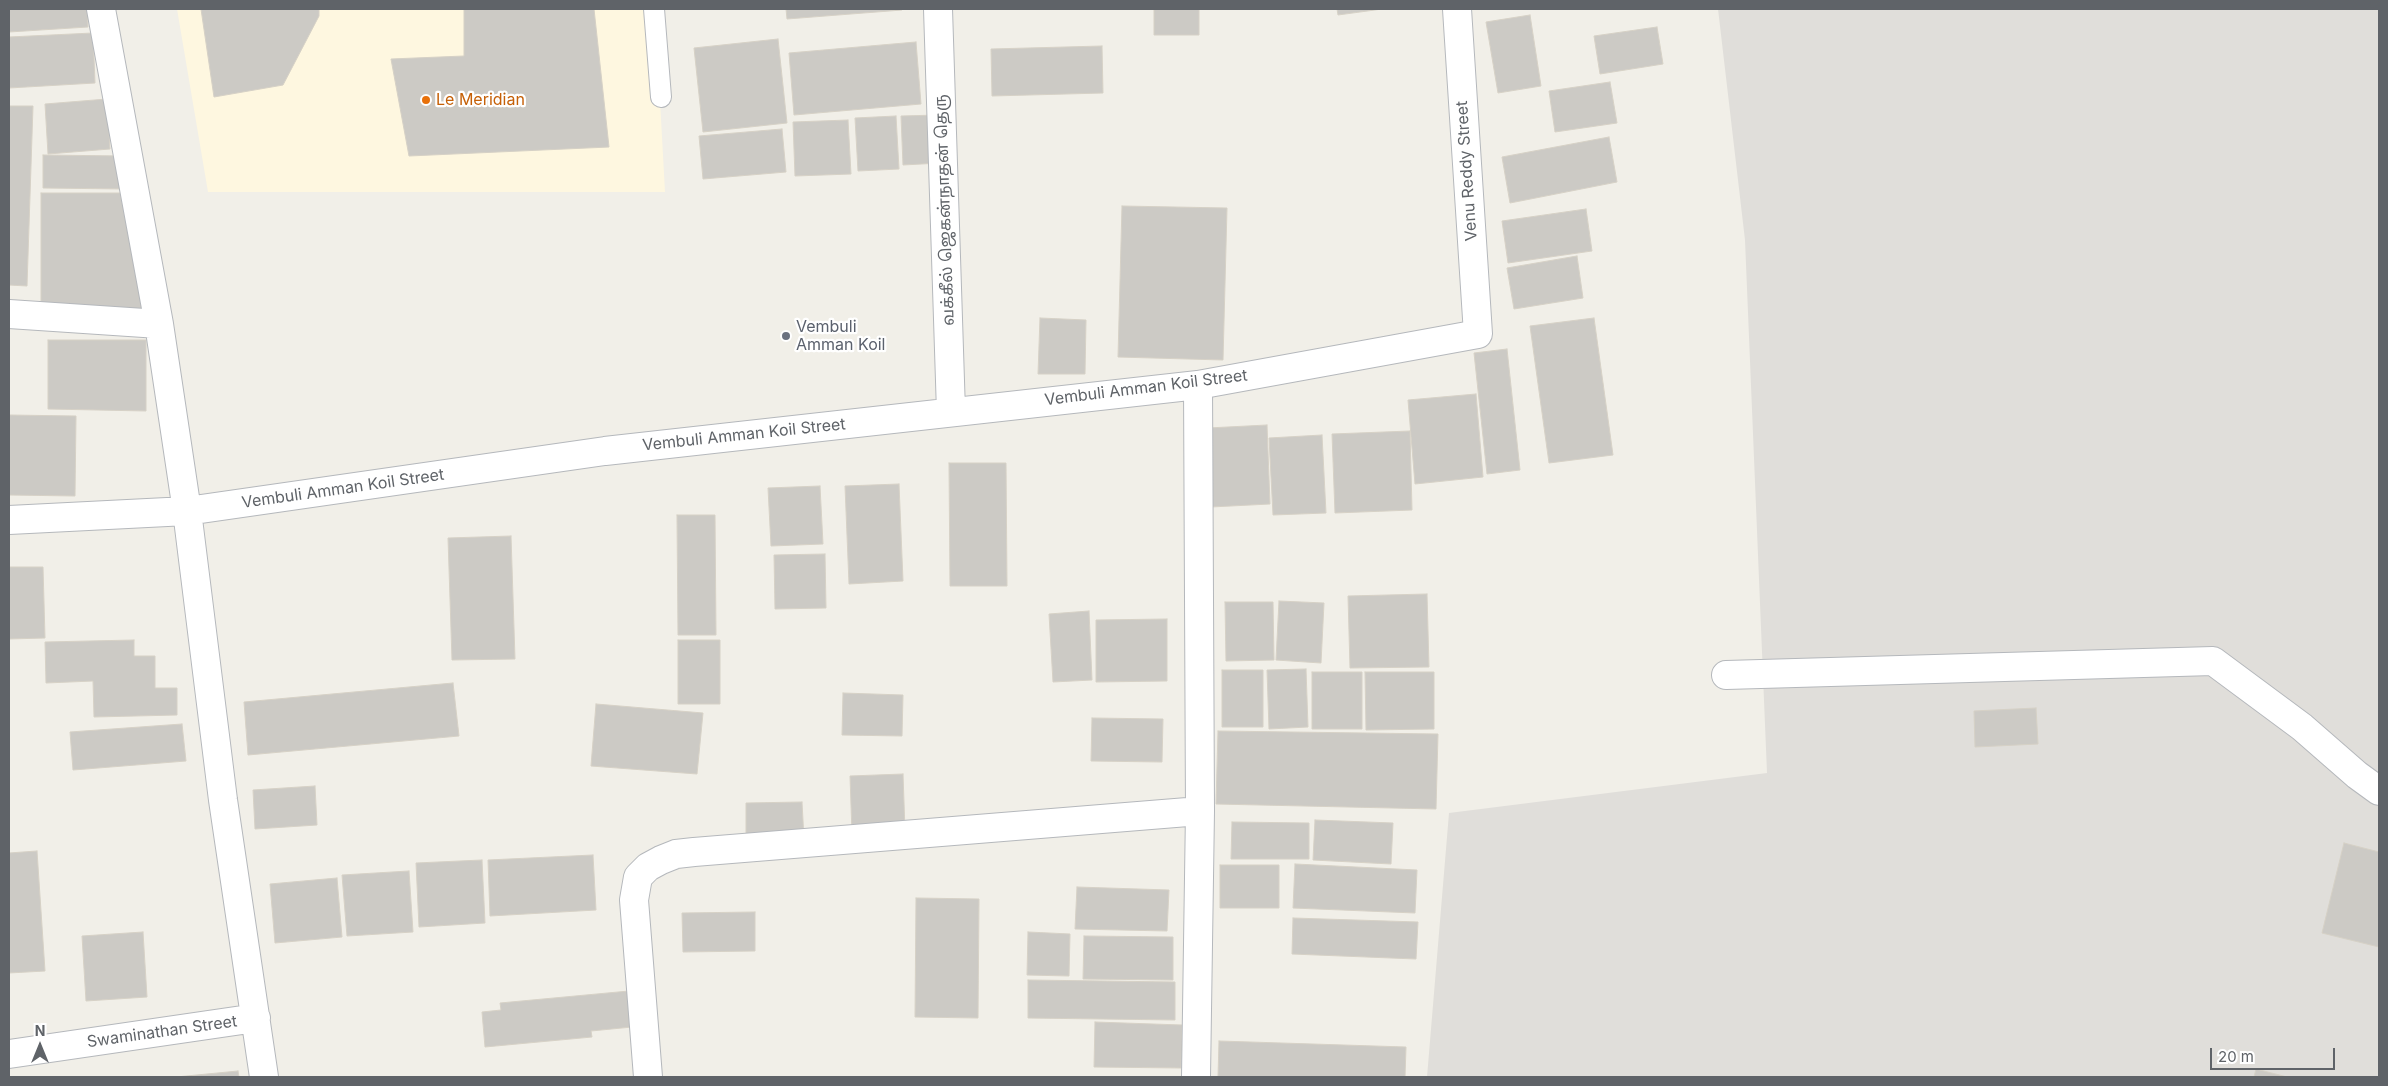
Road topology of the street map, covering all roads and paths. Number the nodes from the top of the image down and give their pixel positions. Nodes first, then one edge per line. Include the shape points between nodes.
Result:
1 (101, 9) edge
2 (654, 9) edge
3 (938, 9) edge
4 (1457, 9) edge
5 (660, 97) dead end
6 (9, 314) edge
7 (159, 324) junction
8 (1478, 334) joint
9 (1198, 385) junction
10 (951, 412) junction
11 (186, 511) junction
12 (9, 520) edge
13 (1726, 674) dead end
14 (2379, 791) edge
15 (1200, 811) junction
16 (256, 1018) junction
17 (9, 1054) edge
18 (264, 1077) edge
19 (648, 1077) edge
20 (1196, 1077) edge

1 - 7 street
2 - 5 lane
3 - 10 street, வக்கீல் ஜெகன்நாதன் தெரு
4 - 8 street, Venu Reddy Street
6 - 7 street
7 - 11 street
8 - 9 street, Vembuli Amman Koil Street
9 - 10 street, Vembuli Amman Koil Street
9 - 15 street
10 - 11 street, Vembuli Amman Koil Street via 605,451
11 - 12 street, Vembuli Amman Koil Street
11 - 16 street via 223,800
13 - 14 street via 2213,661 2302,727
15 - 19 street via 694,852 661,860 638,877 634,900
15 - 20 street
16 - 17 street, Swaminathan Street
16 - 18 street

